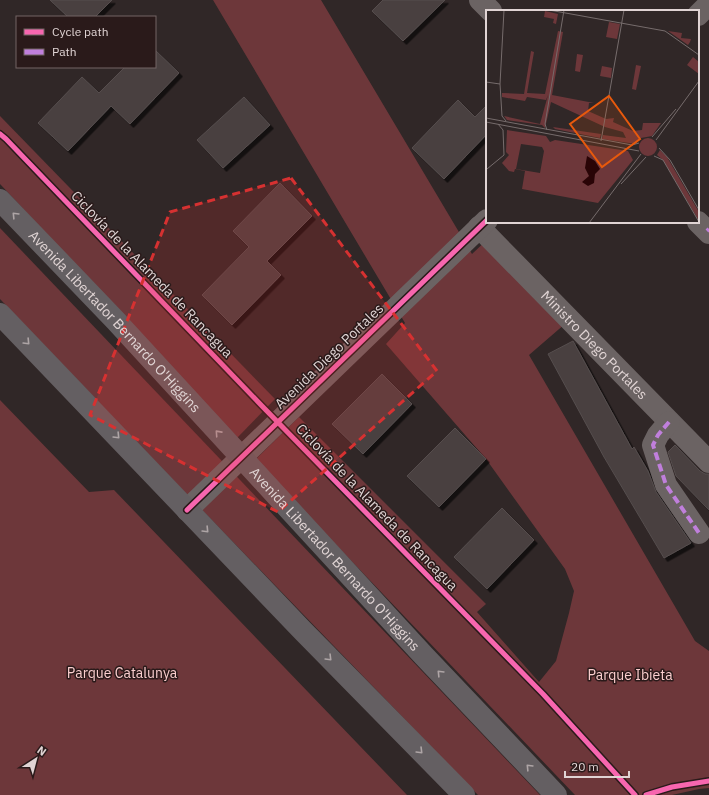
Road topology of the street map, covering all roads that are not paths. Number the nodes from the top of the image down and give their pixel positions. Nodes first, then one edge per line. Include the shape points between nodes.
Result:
1 (480, 0) edge
2 (709, 4) edge
3 (490, 10) edge
4 (699, 14) edge
5 (0, 200) edge
6 (483, 224) edge
7 (0, 314) edge
8 (669, 422) junction
9 (705, 449) edge
10 (241, 458) junction
11 (187, 510) junction
12 (699, 533) dead end
13 (464, 795) edge
14 (556, 795) edge

1 - 3 street
2 - 4 street
10 -> 5 main road, Avenida Libertador Bernardo O'Higgins via 116,321
6 - 8 street, Ministro Diego Portales
6 - 10 street, Avenida Diego Portales
7 -> 11 main road
8 - 9 street, Ministro Diego Portales
8 - 12 street via 653,445 666,485
10 - 11 street, Avenida Diego Portales
14 -> 10 main road, Avenida Libertador Bernardo O'Higgins
11 -> 13 main road

